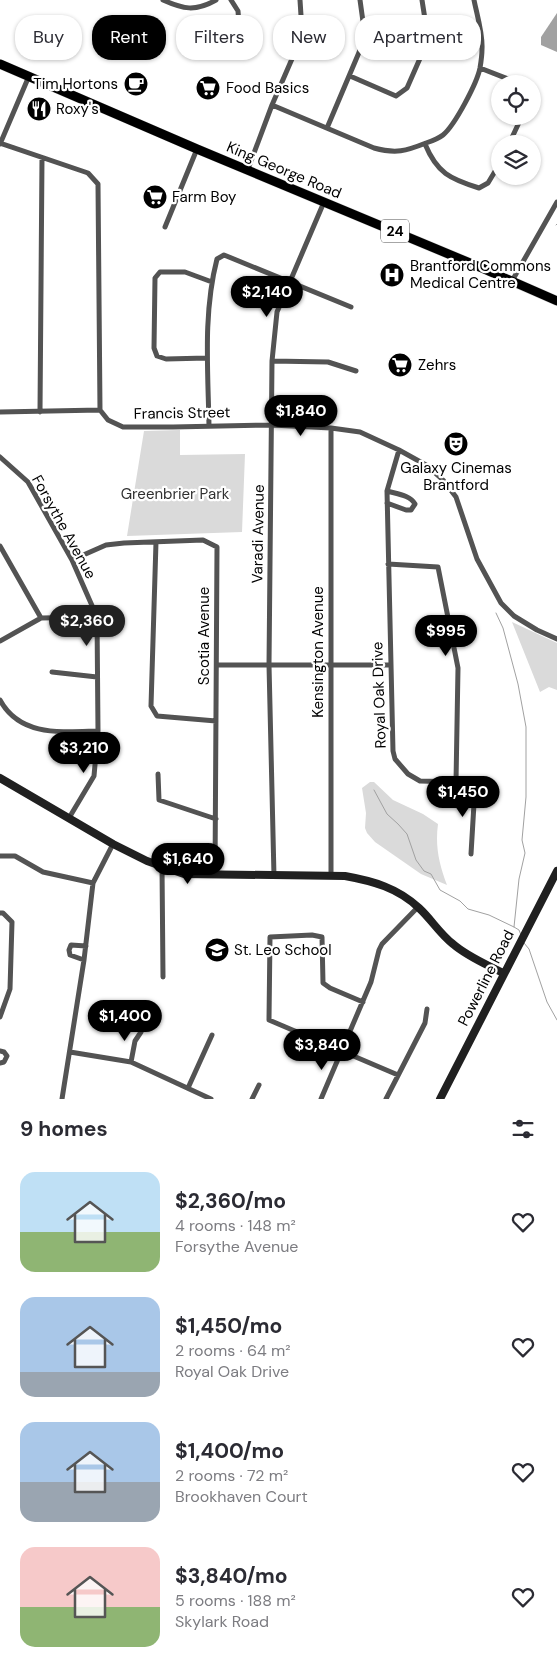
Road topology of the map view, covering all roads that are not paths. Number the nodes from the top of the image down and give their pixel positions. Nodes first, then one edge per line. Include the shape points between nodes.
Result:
1 (162, 0) edge
2 (216, 0) edge
3 (231, 0) edge
4 (300, 0) edge
5 (360, 0) edge
6 (422, 0) edge
7 (474, 0) edge
8 (238, 15) edge
9 (0, 64) edge
10 (480, 68) junction
11 (498, 75) edge
12 (30, 76) junction
13 (350, 76) junction
14 (272, 106) junction
15 (327, 128) junction
16 (0, 144) edge
17 (425, 144) junction
18 (197, 149) junction
19 (42, 158) junction
20 (248, 169) junction
21 (491, 178) edge
22 (324, 202) junction
23 (557, 202) edge
24 (165, 227) dead end
25 (512, 281) junction
26 (212, 282) junction
27 (290, 282) junction
28 (557, 301) edge
29 (351, 307) dead end
30 (207, 358) junction
31 (272, 362) junction
32 (356, 371) dead end
33 (100, 410) junction
34 (0, 412) edge
35 (40, 412) junction
36 (272, 425) junction
37 (209, 426) junction
38 (331, 428) junction
39 (400, 450) junction
40 (0, 457) edge
41 (387, 492) junction
42 (387, 503) junction
43 (156, 542) junction
44 (0, 546) edge
45 (72, 560) junction
46 (388, 564) junction
47 (97, 617) junction
48 (41, 618) junction
49 (557, 639) edge
50 (0, 641) edge
51 (217, 665) junction
52 (269, 665) junction
53 (330, 665) junction
54 (391, 665) junction
55 (52, 672) dead end
56 (97, 677) junction
57 (0, 700) edge
58 (216, 721) junction
59 (98, 731) junction
60 (158, 774) dead end
61 (0, 778) edge
62 (456, 782) junction
63 (69, 818) junction
64 (216, 819) junction
65 (113, 844) junction
66 (472, 854) dead end
67 (0, 856) edge
68 (162, 866) junction
69 (557, 871) edge
70 (215, 875) junction
71 (274, 876) junction
72 (331, 876) junction
73 (93, 883) junction
74 (418, 908) junction
75 (0, 913) edge
76 (86, 946) junction
77 (84, 960) junction
78 (504, 973) junction
79 (163, 977) dead end
80 (363, 1002) junction
81 (427, 1009) dead end
82 (0, 1017) edge
83 (141, 1032) dead end
84 (212, 1035) dead end
85 (0, 1051) edge
86 (70, 1052) junction
87 (342, 1052) junction
88 (131, 1062) junction
89 (0, 1063) edge
90 (398, 1075) junction
91 (259, 1085) dead end
92 (188, 1088) junction
93 (202, 1097) edge
94 (62, 1099) edge
95 (212, 1099) edge
96 (252, 1099) edge
97 (321, 1099) edge
98 (386, 1099) edge
99 (440, 1099) edge

1 - 2 street via 191,9
3 - 8 street
4 - 14 street via 302,31
5 - 13 street via 363,43
6 - 13 street via 427,32 425,47 406,88 396,96
7 - 10 street via 483,46
9 - 12 main road, King George Road / 24
10 - 11 street
10 - 17 street via 459,114 444,134
12 - 16 street
12 - 18 main road, King George Road / 24
13 - 15 street
14 - 15 street
14 - 20 street
15 - 17 street via 387,151 411,150
16 - 19 street
17 - 21 street via 442,172 454,179 479,188
18 - 20 main road, King George Road / 24
18 - 24 street
19 - 33 street via 88,174 98,184
19 - 35 street
20 - 22 main road, King George Road / 24
22 - 25 main road, King George Road / 24
22 - 27 street, Varadi Avenue
23 - 25 street
25 - 28 main road, King George Road / 24
26 - 27 street via 221,256
26 - 30 street
26 - 30 street via 185,272 160,272 155,278 154,288 154,348 157,356 166,359
27 - 29 street
27 - 31 street, Varadi Avenue via 278,312
30 - 37 street
31 - 32 street via 328,362
31 - 36 street, Varadi Avenue
33 - 35 street
33 - 37 street, Francis Street via 108,420 123,426
34 - 35 street
36 - 37 street, Francis Street
36 - 38 street, Francis Street
36 - 52 street, Varadi Avenue
38 - 39 street, Francis Street via 360,432
38 - 53 street, Kensington Avenue
39 - 41 street, Royal Oak Drive
39 - 49 street, Francis Street via 426,465 456,497 477,559 501,603 514,616
40 - 45 street, Forsythe Avenue via 28,482
41 - 42 street, Royal Oak Drive
41 - 42 street via 407,497 415,504 411,510 406,510
42 - 46 street, Royal Oak Drive
43 - 45 street, Scotia Avenue via 106,545
43 - 51 street, Scotia Avenue via 204,540 217,548
43 - 58 street via 151,706 156,716
44 - 48 street
45 - 47 street, Forsythe Avenue
46 - 54 street, Royal Oak Drive
46 - 62 street via 438,567 458,668
47 - 48 street
47 - 56 street, Forsythe Avenue
48 - 50 street
51 - 52 street
51 - 58 street, Scotia Avenue
52 - 53 street
52 - 71 street, Varadi Avenue
53 - 54 street
53 - 72 street, Kensington Avenue
54 - 62 street, Royal Oak Drive via 395,759 420,782
55 - 56 street
56 - 59 street, Forsythe Avenue
57 - 59 street via 6,712 18,721 52,732
58 - 64 street, Scotia Avenue
59 - 63 street, Forsythe Avenue via 94,776
60 - 64 street via 159,800
61 - 63 main road
62 - 66 street, Royal Oak Drive via 474,787
63 - 65 main road
64 - 70 street, Scotia Avenue
65 - 68 main road
65 - 73 street
67 - 73 street via 15,856 43,872
68 - 70 main road via 184,874
68 - 79 street
69 - 78 main road, Powerline Road
70 - 71 main road
71 - 72 main road
72 - 74 main road via 362,879 387,887
73 - 76 street
74 - 78 main road via 464,953
74 - 80 street via 378,950
75 - 82 street via 12,922 10,989
76 - 77 street
76 - 77 street via 74,944 69,950 70,955
77 - 86 street
78 - 99 main road, Powerline Road
80 - 87 street
80 - 87 street via 324,983 322,937 270,937 269,1020
81 - 90 street via 425,1023
83 - 88 street via 135,1041
84 - 92 street
85 - 89 street via 7,1056
86 - 88 street
86 - 94 street
87 - 90 street
87 - 97 street
88 - 92 street
90 - 98 street
91 - 96 street
92 - 93 street
93 - 95 street

